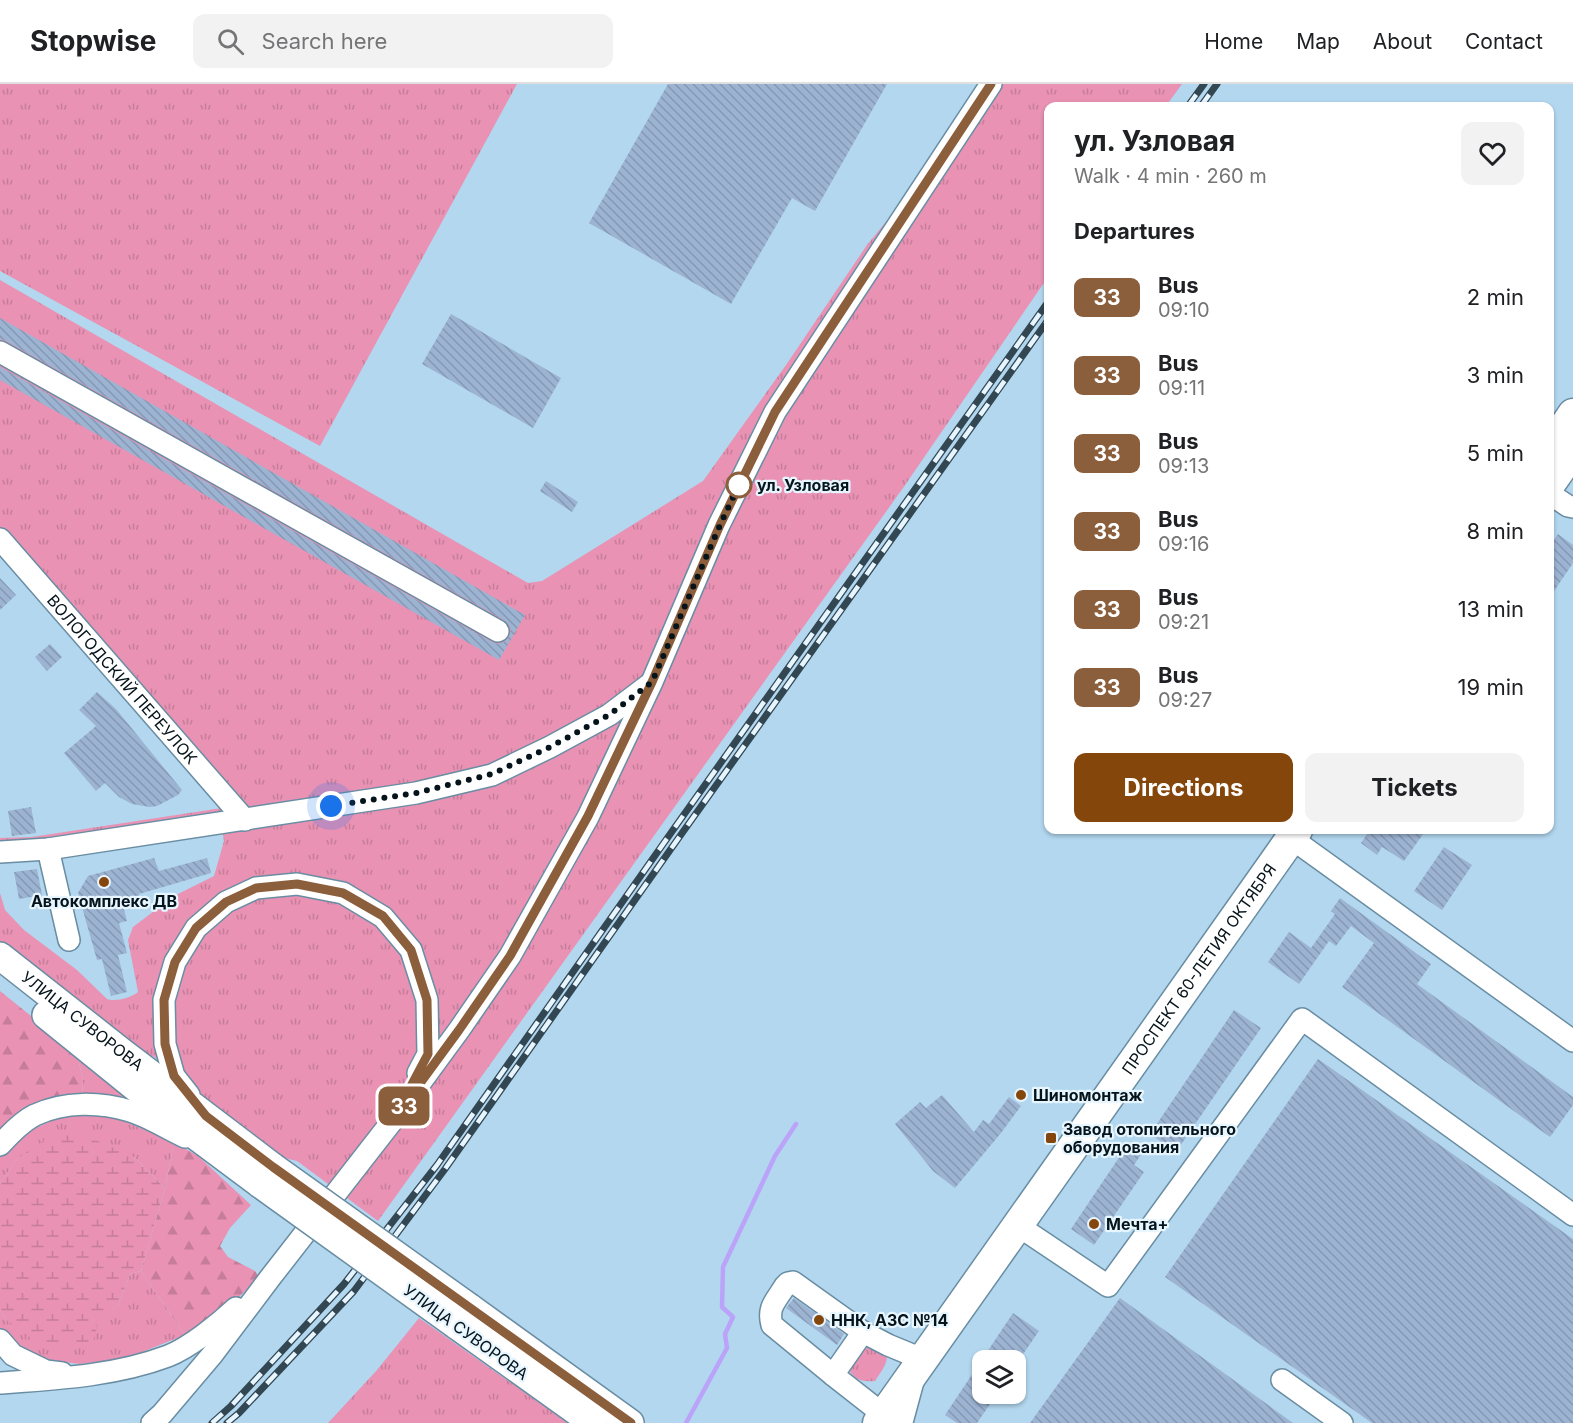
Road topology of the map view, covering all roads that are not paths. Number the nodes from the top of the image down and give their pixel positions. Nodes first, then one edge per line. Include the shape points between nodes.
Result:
1 (991, 84) edge
2 (0, 352) edge
3 (1573, 414) edge
4 (1554, 442) edge
5 (1573, 451) edge
6 (1554, 478) edge
7 (1554, 497) edge
8 (1573, 507) edge
9 (0, 539) edge
10 (498, 631) dead end
11 (652, 682) junction
12 (245, 820) junction
13 (1294, 834) edge
14 (1298, 834) edge
15 (48, 849) junction
16 (0, 852) edge
17 (69, 940) dead end
18 (0, 956) edge
19 (0, 975) edge
20 (427, 1000) junction
21 (468, 1017) junction
22 (1573, 1041) edge
23 (206, 1116) junction
24 (393, 1120) junction
25 (0, 1144) edge
26 (266, 1176) junction
27 (1573, 1215) edge
28 (1017, 1225) junction
29 (270, 1278) junction
30 (462, 1316) junction
31 (863, 1332) junction
32 (0, 1340) edge
33 (917, 1367) junction
34 (84, 1375) junction
35 (833, 1376) junction
36 (1282, 1380) dead end
37 (0, 1383) edge
38 (886, 1420) edge
39 (152, 1423) edge
40 (593, 1423) edge
41 (630, 1423) edge
42 (1342, 1423) edge

1 - 11 street via 775,412 720,525
2 - 10 street
3 - 4 highway
5 - 6 highway
7 - 8 street
9 - 12 street, ВОЛОГОДСКИЙ ПЕРЕУЛОК
11 - 12 street via 609,715 492,774 416,793
11 - 21 street via 588,816 510,956
12 - 15 street
13 - 28 highway, ПРОСПЕКТ 60-ЛЕТИЯ ОКТЯБРЯ
14 - 22 street
15 - 16 street
15 - 17 street
18 - 23 main road, УЛИЦА СУВОРОВА
19 - 26 main road, УЛИЦА СУВОРОВА via 193,1134
20 - 21 street via 440,1024 450,1025
20 - 23 street via 411,950 383,916 343,893 297,884 256,888 226,902 196,928 175,962 164,1000 165,1044 174,1076
20 - 24 street via 428,1054
21 - 24 street
23 - 26 main road, УЛИЦА СУВОРОВА
24 - 29 street
25 - 26 street via 34,1115 67,1105 93,1104 131,1111
26 - 30 main road, УЛИЦА СУВОРОВА, bridge
27 - 28 street via 1302,1019 1108,1286
28 - 33 highway, ПРОСПЕКТ 60-ЛЕТИЯ ОКТЯБРЯ
29 - 34 street via 224,1319 171,1355
29 - 39 street via 212,1355
30 - 40 main road, УЛИЦА СУВОРОВА
30 - 41 main road, УЛИЦА СУВОРОВА
31 - 33 street
31 - 35 street
31 - 35 street via 793,1282 785,1286 770,1310 772,1325
32 - 34 street via 13,1354 46,1371
33 - 38 highway, ПРОСПЕКТ 60-ЛЕТИЯ ОКТЯБРЯ
34 - 37 street
35 - 38 street
36 - 42 street

